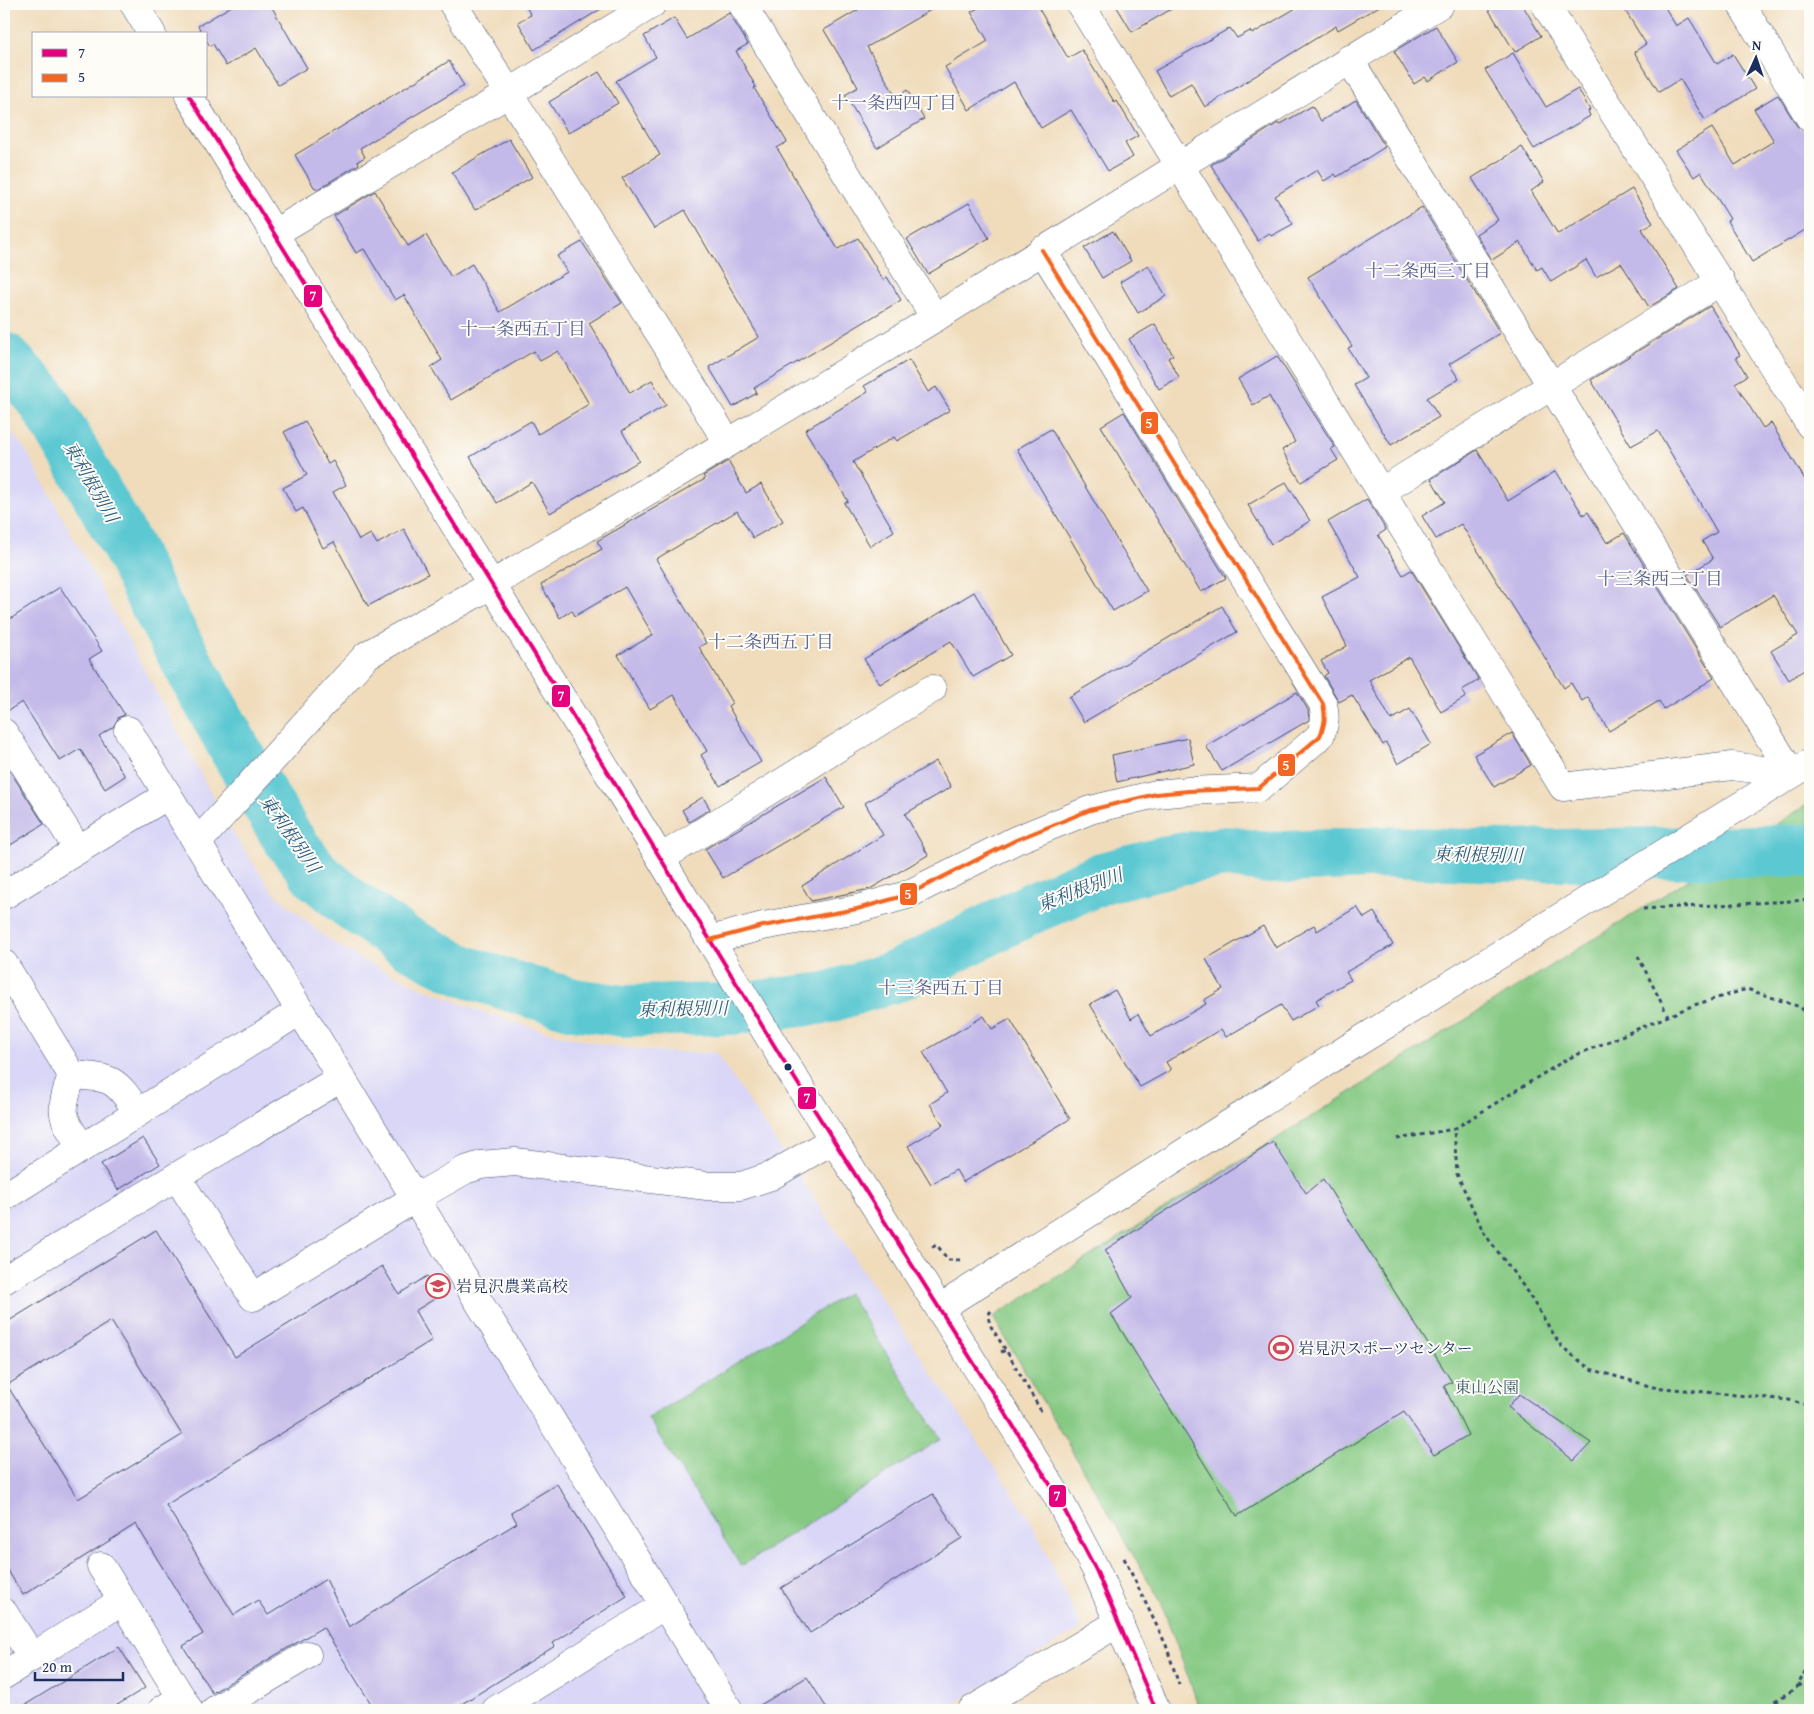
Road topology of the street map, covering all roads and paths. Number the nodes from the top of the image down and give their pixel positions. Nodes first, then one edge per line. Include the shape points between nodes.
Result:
1 (134, 4) edge
2 (453, 4) edge
3 (652, 4) edge
4 (742, 4) edge
5 (1080, 4) edge
6 (1440, 4) edge
7 (1544, 4) edge
8 (1741, 4) edge
9 (151, 32) edge
10 (1349, 59) junction
11 (509, 93) junction
12 (190, 98) edge
13 (1810, 118) edge
14 (1179, 167) junction
15 (273, 234) junction
16 (1042, 250) junction
17 (1721, 281) junction
18 (936, 318) junction
19 (1551, 385) junction
20 (1810, 425) edge
21 (728, 443) junction
22 (1382, 490) junction
23 (491, 585) junction
24 (932, 689) dead end
25 (128, 730) dead end
26 (4, 733) edge
27 (1801, 769) edge
28 (168, 795) junction
29 (198, 843) junction
30 (78, 849) junction
31 (661, 858) junction
32 (4, 895) edge
33 (1810, 900) edge
34 (1643, 910) dead end
35 (714, 947) junction
36 (1638, 956) dead end
37 (4, 964) edge
38 (300, 1011) junction
39 (1668, 1016) junction
40 (1810, 1016) edge
41 (72, 1075) junction
42 (341, 1078) junction
43 (138, 1112) junction
44 (1454, 1129) junction
45 (1397, 1139) dead end
46 (834, 1140) junction
47 (82, 1148) junction
48 (177, 1177) junction
49 (4, 1197) edge
50 (414, 1199) junction
51 (4, 1280) edge
52 (940, 1308) junction
53 (1810, 1406) edge
54 (101, 1566) dead end
55 (122, 1601) junction
56 (665, 1605) junction
57 (4, 1613) edge
58 (1120, 1622) junction
59 (307, 1655) dead end
60 (32, 1658) junction
61 (1810, 1662) edge
62 (4, 1675) edge
63 (1810, 1682) edge
64 (1798, 1687) junction
65 (178, 1706) edge
66 (215, 1710) edge
67 (496, 1710) edge
68 (729, 1710) edge
69 (972, 1710) edge
70 (1156, 1710) edge
71 (1762, 1710) edge

1 - 9 street
2 - 11 street
3 - 11 street
4 - 18 street
5 - 14 street
6 - 10 street
7 - 17 street
8 - 13 street
10 - 14 street
10 - 19 street
11 - 15 street
11 - 21 street
12 - 15 street
14 - 16 street
14 - 22 street
15 - 23 street
16 - 18 street
16 - 35 street via 1323,704 1326,716 1320,736 1259,788 1164,793 1098,808 1016,840 907,895 857,909 763,926
17 - 19 street
17 - 20 street
18 - 21 street
19 - 22 street
19 - 27 street
21 - 23 street
22 - 27 street via 1564,787 1732,766
23 - 29 street via 367,655
23 - 31 street
24 - 31 street
25 - 28 street
26 - 30 street
27 - 52 street via 1555,919
28 - 29 street
28 - 30 street
29 - 38 street
30 - 32 street
31 - 35 street
33 - 34 path
35 - 46 street
36 - 39 path
37 - 41 street
38 - 42 street
38 - 43 street
39 - 40 path via 1747,990 1800,1007
39 - 44 path via 1567,1059
41 - 43 street via 111,1080
41 - 47 street via 63,1103 63,1116
42 - 48 street
42 - 50 street
43 - 47 street
44 - 45 path
44 - 53 path via 1457,1174 1484,1233 1524,1286 1561,1346 1590,1369 1653,1387 1789,1400
46 - 50 street via 770,1176 741,1186 707,1186 507,1163 465,1170
46 - 52 street
47 - 49 street
48 - 50 street via 253,1298
48 - 51 street
50 - 56 street
52 - 58 street via 1056,1494
54 - 55 street
55 - 60 street
55 - 65 street
56 - 67 street
56 - 68 street
57 - 60 street
58 - 69 street
58 - 70 street
59 - 66 street
60 - 62 street
61 - 64 path
63 - 64 path
64 - 71 path

